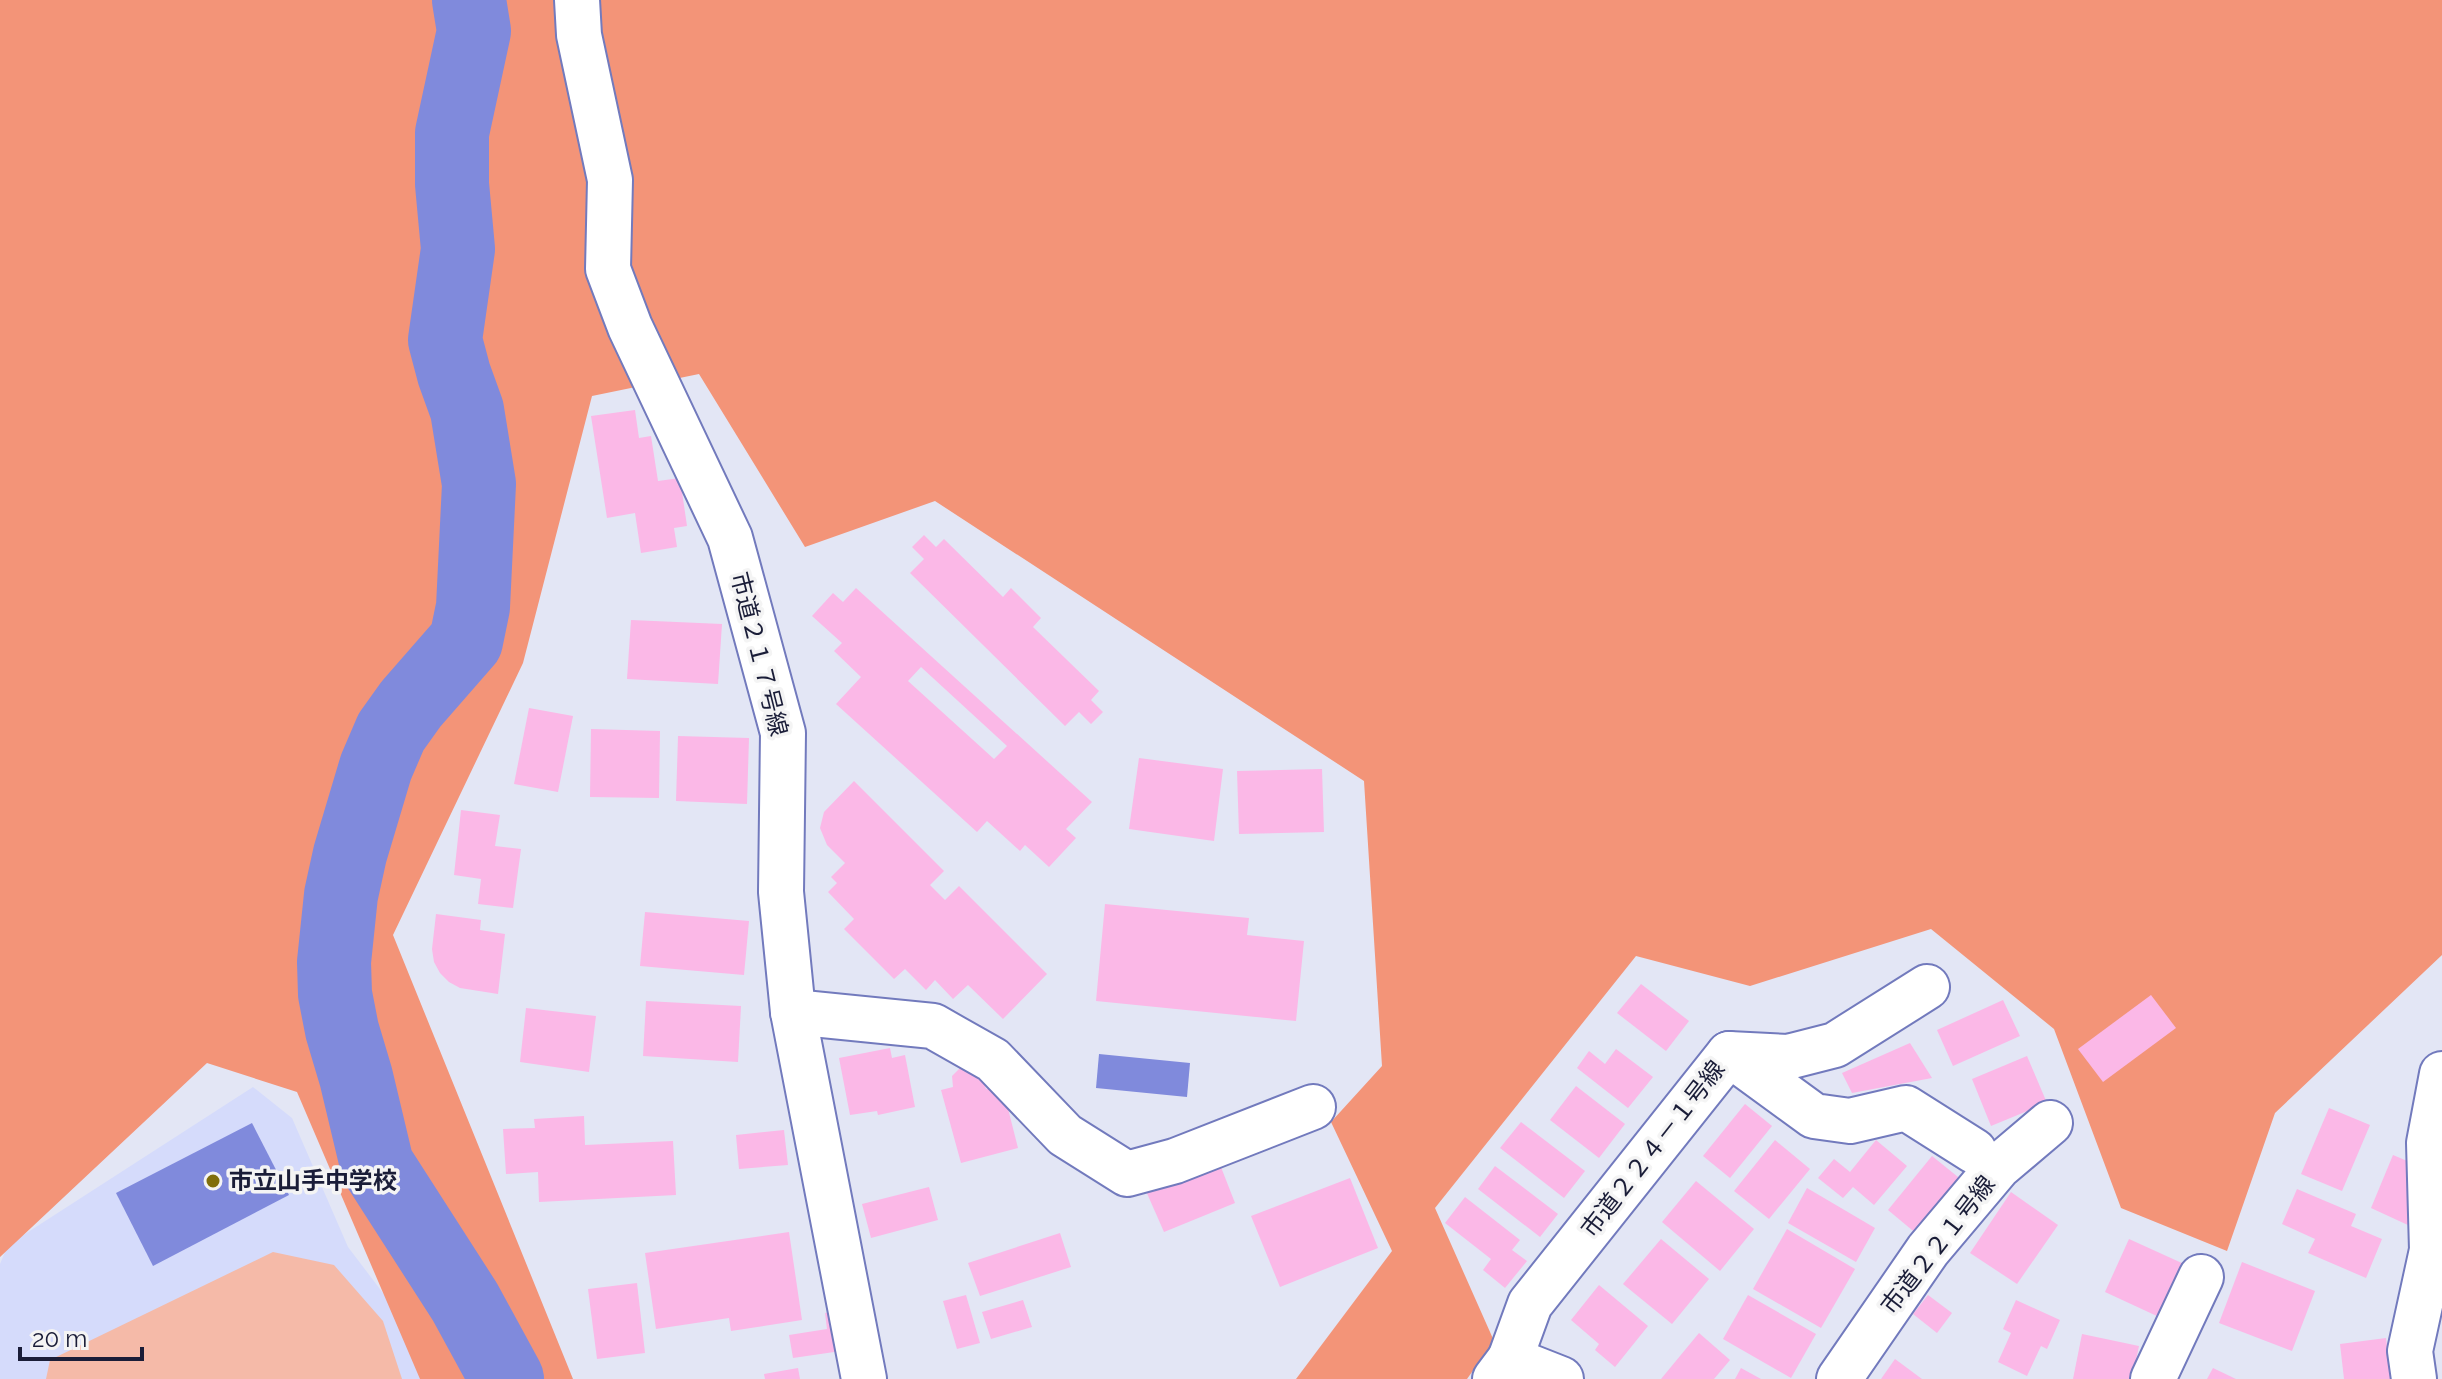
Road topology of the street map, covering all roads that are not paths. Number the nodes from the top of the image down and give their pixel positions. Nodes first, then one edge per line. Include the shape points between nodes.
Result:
1 (577, 0) edge
2 (1927, 987) dead end
3 (793, 1012) junction
4 (1736, 1044) junction
5 (2442, 1074) edge
6 (1313, 1107) dead end
7 (2050, 1123) dead end
8 (1974, 1151) dead end
9 (2201, 1277) dead end
10 (1503, 1369) edge
11 (864, 1379) edge
12 (1561, 1379) edge
13 (1839, 1379) edge
14 (2153, 1379) edge
15 (2414, 1379) edge

1 - 3 street, 市道２１７号線 via 579,35 610,180 608,269 730,538 783,733 781,892
2 - 4 street via 1835,1045 1788,1057
3 - 6 street via 933,1026 993,1060 1065,1135 1127,1174 1175,1161
3 - 11 street, 市道２１７号線
4 - 8 street, 市道２２４－１号線 via 1814,1116 1850,1121 1906,1108
4 - 10 street, 市道２２４－１号線 via 1530,1304
5 - 15 street via 2429,1143 2432,1250 2410,1351
7 - 13 street, 市道２２１号線 via 1998,1167 1928,1250
9 - 14 street
10 - 12 street

